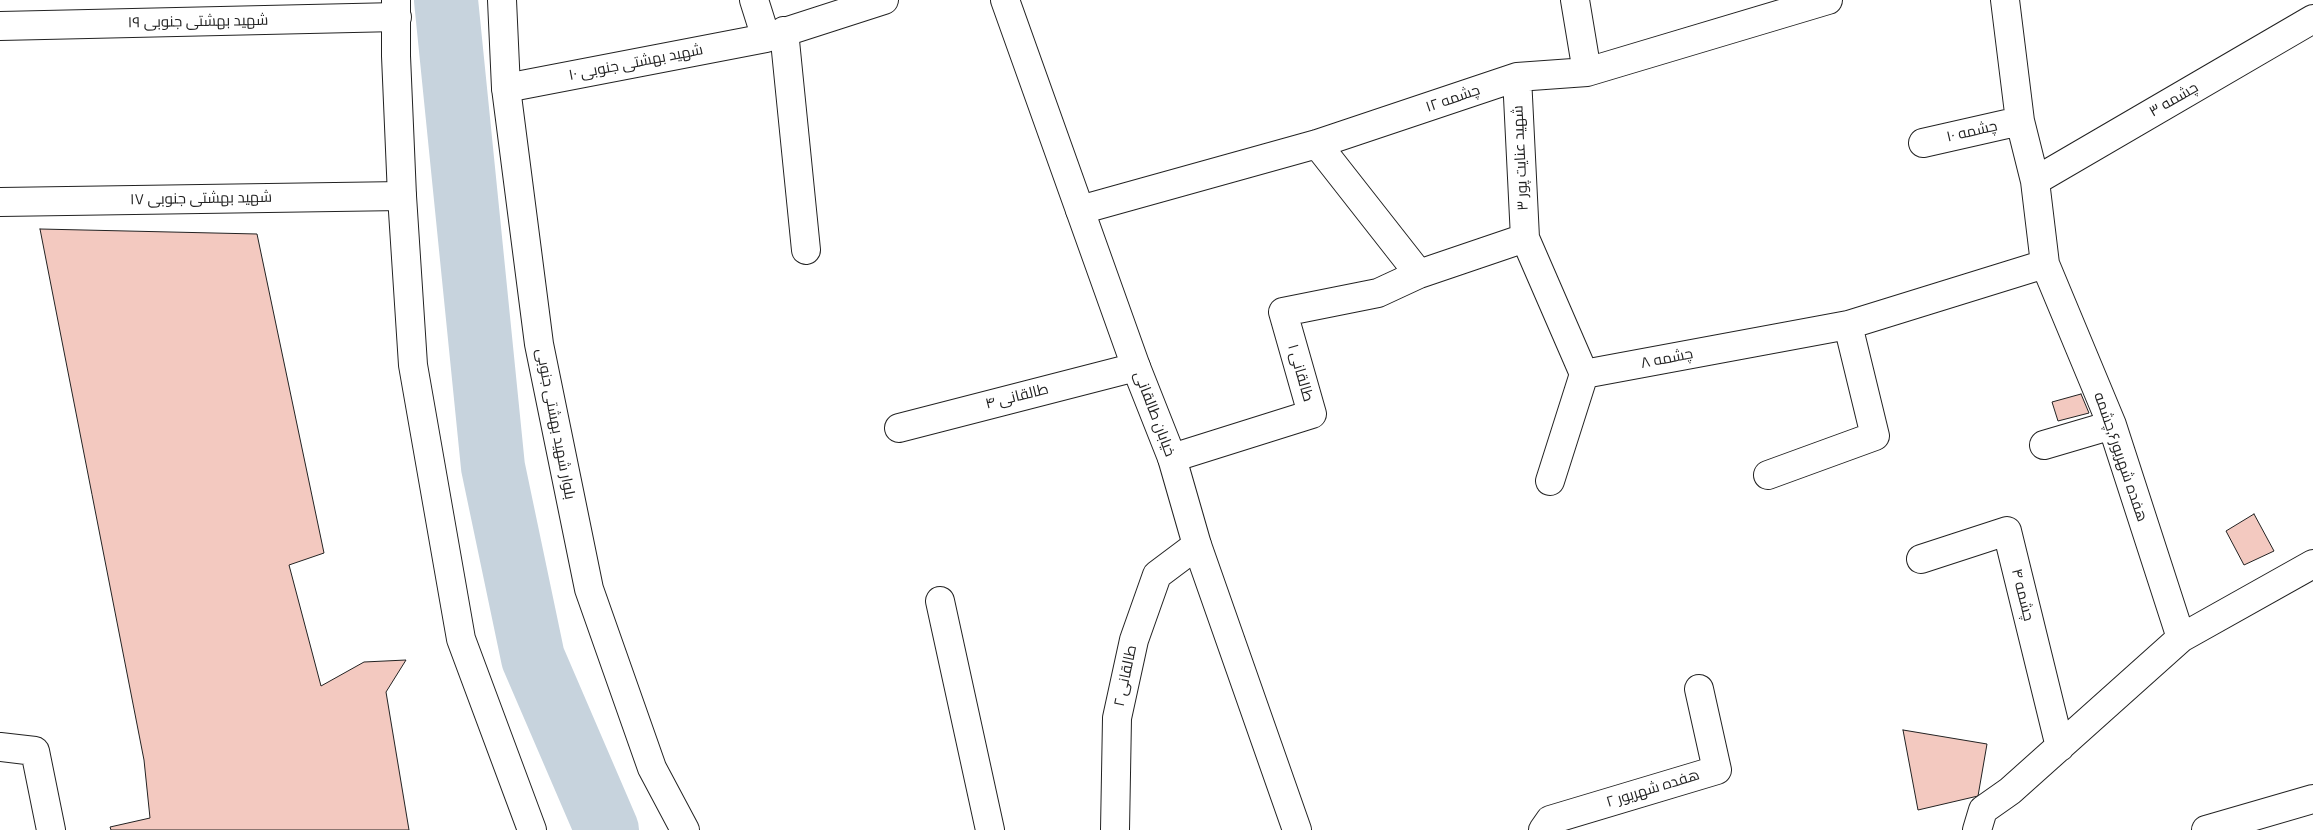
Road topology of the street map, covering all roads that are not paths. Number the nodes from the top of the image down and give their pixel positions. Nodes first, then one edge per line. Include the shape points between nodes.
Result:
1 (502, 0) edge
2 (754, 0) edge
3 (884, 0) edge
4 (1005, 0) edge
5 (1575, 0) edge
6 (1828, 0) edge
7 (2005, 0) edge
8 (396, 9) edge
9 (2313, 20) edge
10 (0, 26) edge
11 (775, 34) junction
12 (1587, 72) junction
13 (1517, 77) junction
14 (506, 88) junction
15 (2020, 121) junction
16 (1317, 144) junction
17 (1923, 144) dead end
18 (2035, 181) junction
19 (402, 196) junction
20 (0, 202) edge
21 (1080, 210) junction
22 (1525, 238) junction
23 (806, 250) dead end
24 (2045, 264) junction
25 (1419, 274) junction
26 (1848, 325) junction
27 (1136, 367) junction
28 (1584, 374) junction
29 (2112, 425) junction
30 (899, 428) dead end
31 (2044, 445) dead end
32 (1172, 458) junction
33 (1768, 475) dead end
34 (1550, 481) dead end
35 (1197, 545) junction
36 (1921, 559) dead end
37 (2313, 564) edge
38 (940, 601) dead end
39 (2181, 638) junction
40 (1699, 688) dead end
41 (0, 747) edge
42 (2060, 747) junction
43 (2313, 800) edge
44 (51, 830) edge
45 (532, 830) edge
46 (685, 830) edge
47 (990, 830) edge
48 (1115, 830) edge
49 (1297, 830) edge
50 (1543, 830) edge
51 (1977, 830) edge
52 (2206, 830) edge

1 - 14 street, بلوار شهید بهشتی جنوبی
2 - 11 street
3 - 11 street, شهید بهشتی جنوبی ۱۰
4 - 21 street, خیابان طالقانی
5 - 12 street
6 - 12 street, چشمه ۱۲
7 - 15 street, هفده شهریور۶,چشمه
8 - 10 street, شهید بهشتی جنوبی ۱۹
8 - 19 street
9 - 18 street, چشمه ۳
11 - 14 street, شهید بهشتی جنوبی ۱۰
11 - 23 street
12 - 13 street, چشمه ۱۲
13 - 16 street, چشمه ۱۲
13 - 22 street, شهید عنایت پور ۳
14 - 46 street, بلوار شهید بهشتی جنوبی via 539,344 589,589 652,768
15 - 17 street, چشمه ۱۰
15 - 18 street, هفده شهریور۶,چشمه
16 - 21 street, چشمه ۱۲
16 - 25 street
18 - 24 street, هفده شهریور۶,چشمه
19 - 20 street, شهید بهشتی جنوبی ۱۷
19 - 45 street via 413,365 461,639
21 - 27 street, خیابان طالقانی
22 - 25 street
22 - 28 street
24 - 26 street, چشمه ۸
24 - 29 street, هفده شهریور۶,چشمه
25 - 32 street, طالقانی ۱ via 1378,293 1283,312 1312,414
26 - 28 street, چشمه ۸
26 - 33 street via 1875,436
27 - 30 street, طالقانی ۴
27 - 32 street, خیابان طالقانی
28 - 34 street
29 - 31 street
29 - 39 street, هفده شهریور۶,چشمه
32 - 35 street, خیابان طالقانی
35 - 48 street, طالقانی ۲ via 1158,575 1134,640 1117,718
35 - 49 street, خیابان طالقانی
36 - 42 street, چشمه ۴ via 2006,532
37 - 39 street
38 - 47 street
39 - 42 street
40 - 50 street, هفده شهریور ۲ via 1717,770 1550,820
41 - 44 street via 35,752
42 - 51 street via 1983,810
43 - 52 street

